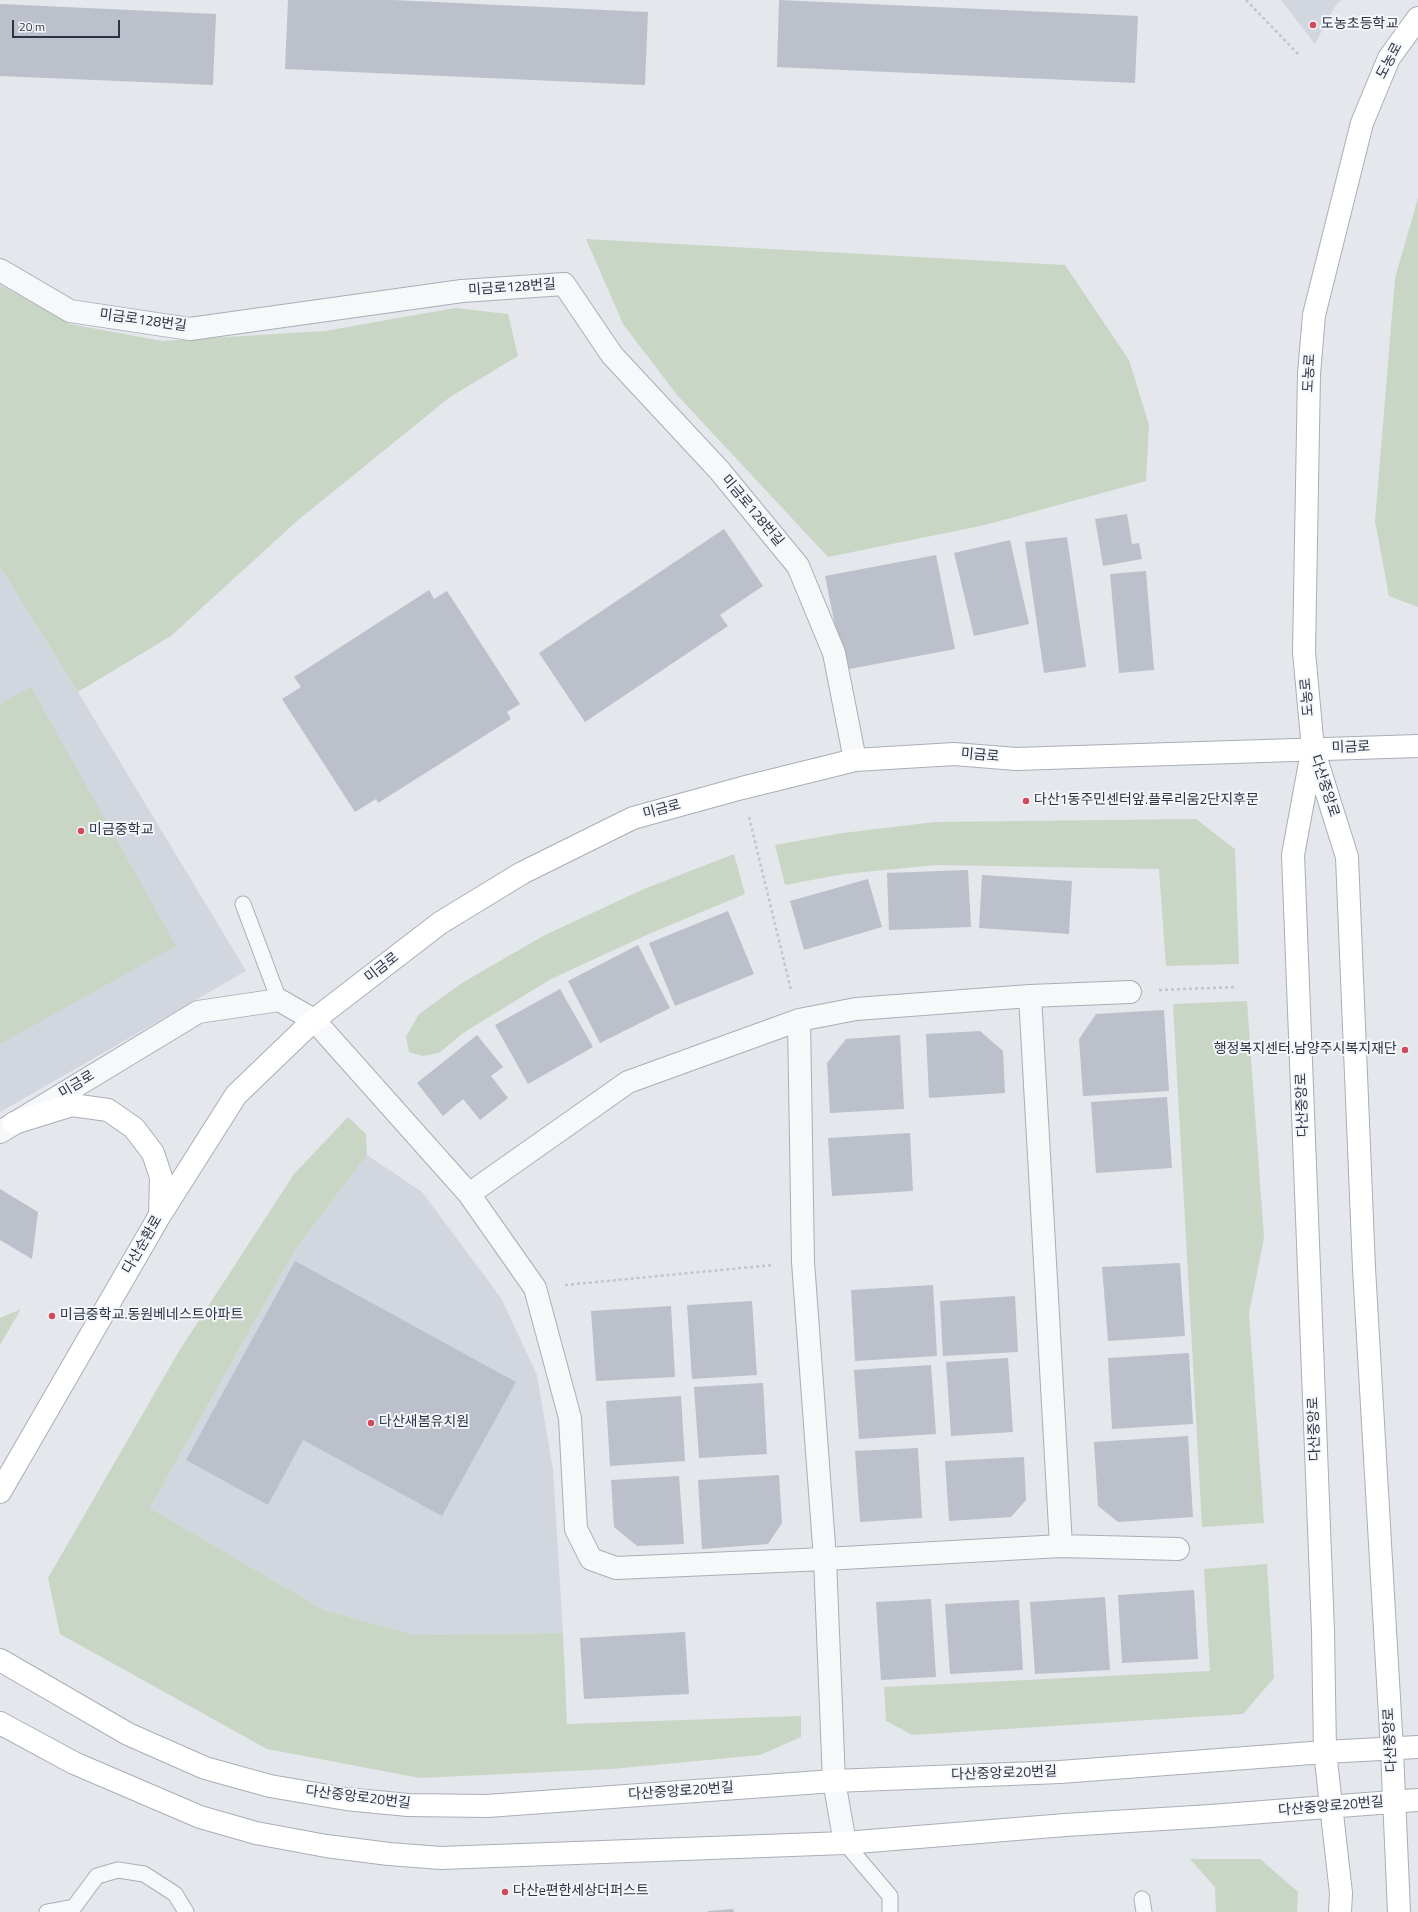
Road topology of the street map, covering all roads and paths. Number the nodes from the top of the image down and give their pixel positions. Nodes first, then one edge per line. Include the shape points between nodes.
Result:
1 (1246, 0) edge
2 (1418, 18) edge
3 (1300, 56) dead end
4 (0, 270) edge
5 (1418, 746) edge
6 (1313, 749) junction
7 (855, 760) junction
8 (742, 788) junction
9 (243, 904) dead end
10 (1236, 987) dead end
11 (1130, 992) joint
12 (1030, 996) junction
13 (279, 1000) junction
14 (314, 1020) junction
15 (799, 1020) junction
16 (7, 1128) edge
17 (469, 1194) junction
18 (160, 1215) junction
19 (803, 1262) junction
20 (535, 1288) junction
21 (0, 1492) edge
22 (1061, 1546) junction
23 (1178, 1549) dead end
24 (825, 1559) junction
25 (0, 1660) edge
26 (0, 1723) edge
27 (1418, 1747) edge
28 (1392, 1750) junction
29 (1325, 1752) junction
30 (834, 1781) junction
31 (1418, 1800) edge
32 (1393, 1801) junction
33 (1331, 1808) junction
34 (845, 1842) junction
35 (47, 1912) edge
36 (186, 1912) edge
37 (890, 1912) edge
38 (1340, 1912) edge
39 (1399, 1912) edge

1 - 3 path
2 - 6 street, 도농로 via 1389,58 1362,123 1314,315 1309,374 1304,652
4 - 7 street, 미금로128번길 via 70,310 190,329 462,292 564,284 612,355 719,470 798,566 834,653
5 - 6 street, 미금로
6 - 7 street, 미금로 via 1023,759 954,754
6 - 28 street, 다산중앙로 via 1347,857 1364,1268
6 - 29 street, 다산중앙로 via 1293,855 1323,1631
7 - 8 street, 미금로
8 - 14 street, 미금로 via 633,818 522,873 440,923
8 - 15 path
9 - 13 lane
10 - 11 path
11 - 12 street
12 - 15 street via 856,1009
12 - 22 street
13 - 14 street
13 - 16 street, 미금로 via 198,1012
14 - 17 street
14 - 18 street, 다산순환로 via 236,1095
15 - 17 street via 628,1082
15 - 19 street
16 - 18 street via 72,1105 108,1110 134,1128 152,1153 162,1177
17 - 20 street
18 - 21 street, 다산순환로
19 - 20 path
19 - 24 street
20 - 24 street via 570,1418 576,1529 591,1559 616,1568
22 - 23 street
22 - 24 street
24 - 30 street
25 - 30 street, 다산중앙로20번길 via 128,1734 205,1768 270,1786 346,1799 408,1805 487,1806
26 - 34 street, 다산중앙로20번길 via 74,1763 200,1817 256,1833 326,1846 440,1858
27 - 28 street, 다산중앙로20번길
28 - 29 street, 다산중앙로20번길
28 - 32 street, 다산중앙로
29 - 30 street, 다산중앙로20번길 via 1060,1772
29 - 33 street, 다산중앙로
30 - 34 street
31 - 32 street, 다산중앙로20번길
32 - 33 street, 다산중앙로20번길
32 - 39 street, 다산중앙로
33 - 34 street, 다산중앙로20번길
33 - 38 street, 다산중앙로 via 1341,1893
34 - 37 lane via 890,1896
35 - 36 lane via 74,1907 97,1876 118,1870 144,1874 175,1894

